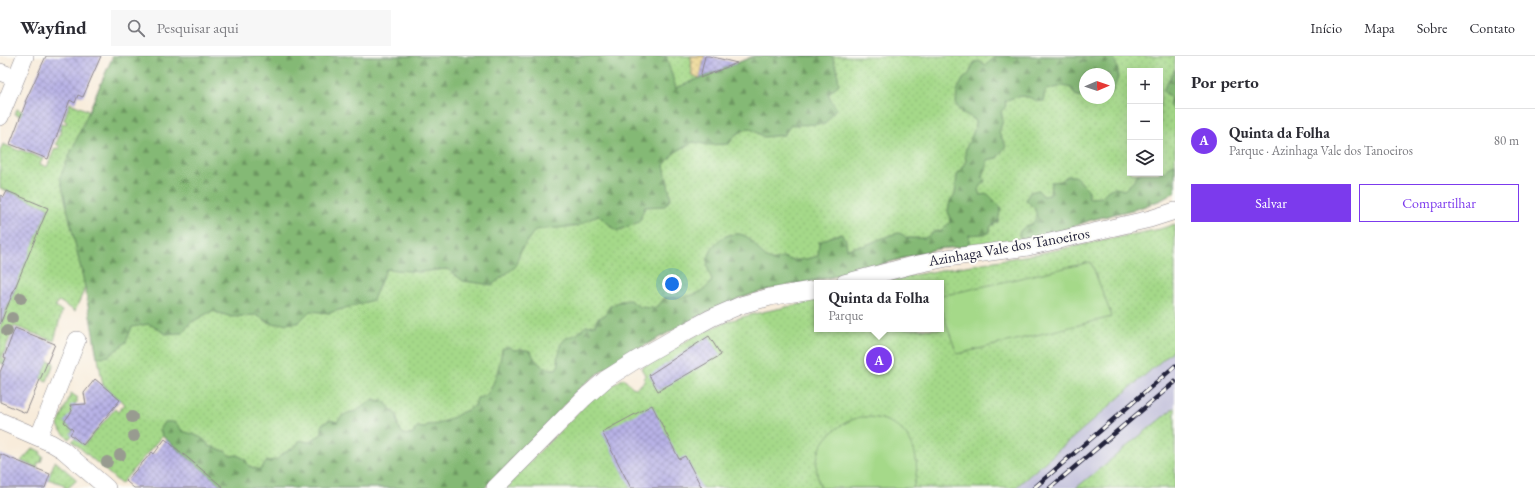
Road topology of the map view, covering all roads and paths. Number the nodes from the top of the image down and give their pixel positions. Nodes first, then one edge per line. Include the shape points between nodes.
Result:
1 (24, 56) edge
2 (0, 72) edge
3 (16, 78) junction
4 (0, 117) edge
5 (1175, 211) edge
6 (856, 280) edge
7 (814, 290) edge
8 (77, 340) dead end
9 (0, 421) edge
10 (39, 436) junction
11 (107, 488) edge
12 (495, 488) edge

1 - 3 street
2 - 3 street
3 - 4 street
5 - 6 street, Azinhaga Vale dos Tanoeiros via 1028,247 947,258
7 - 12 street via 741,305 711,318 636,360 606,379 583,399
8 - 10 street
9 - 10 street
10 - 11 street via 63,450

